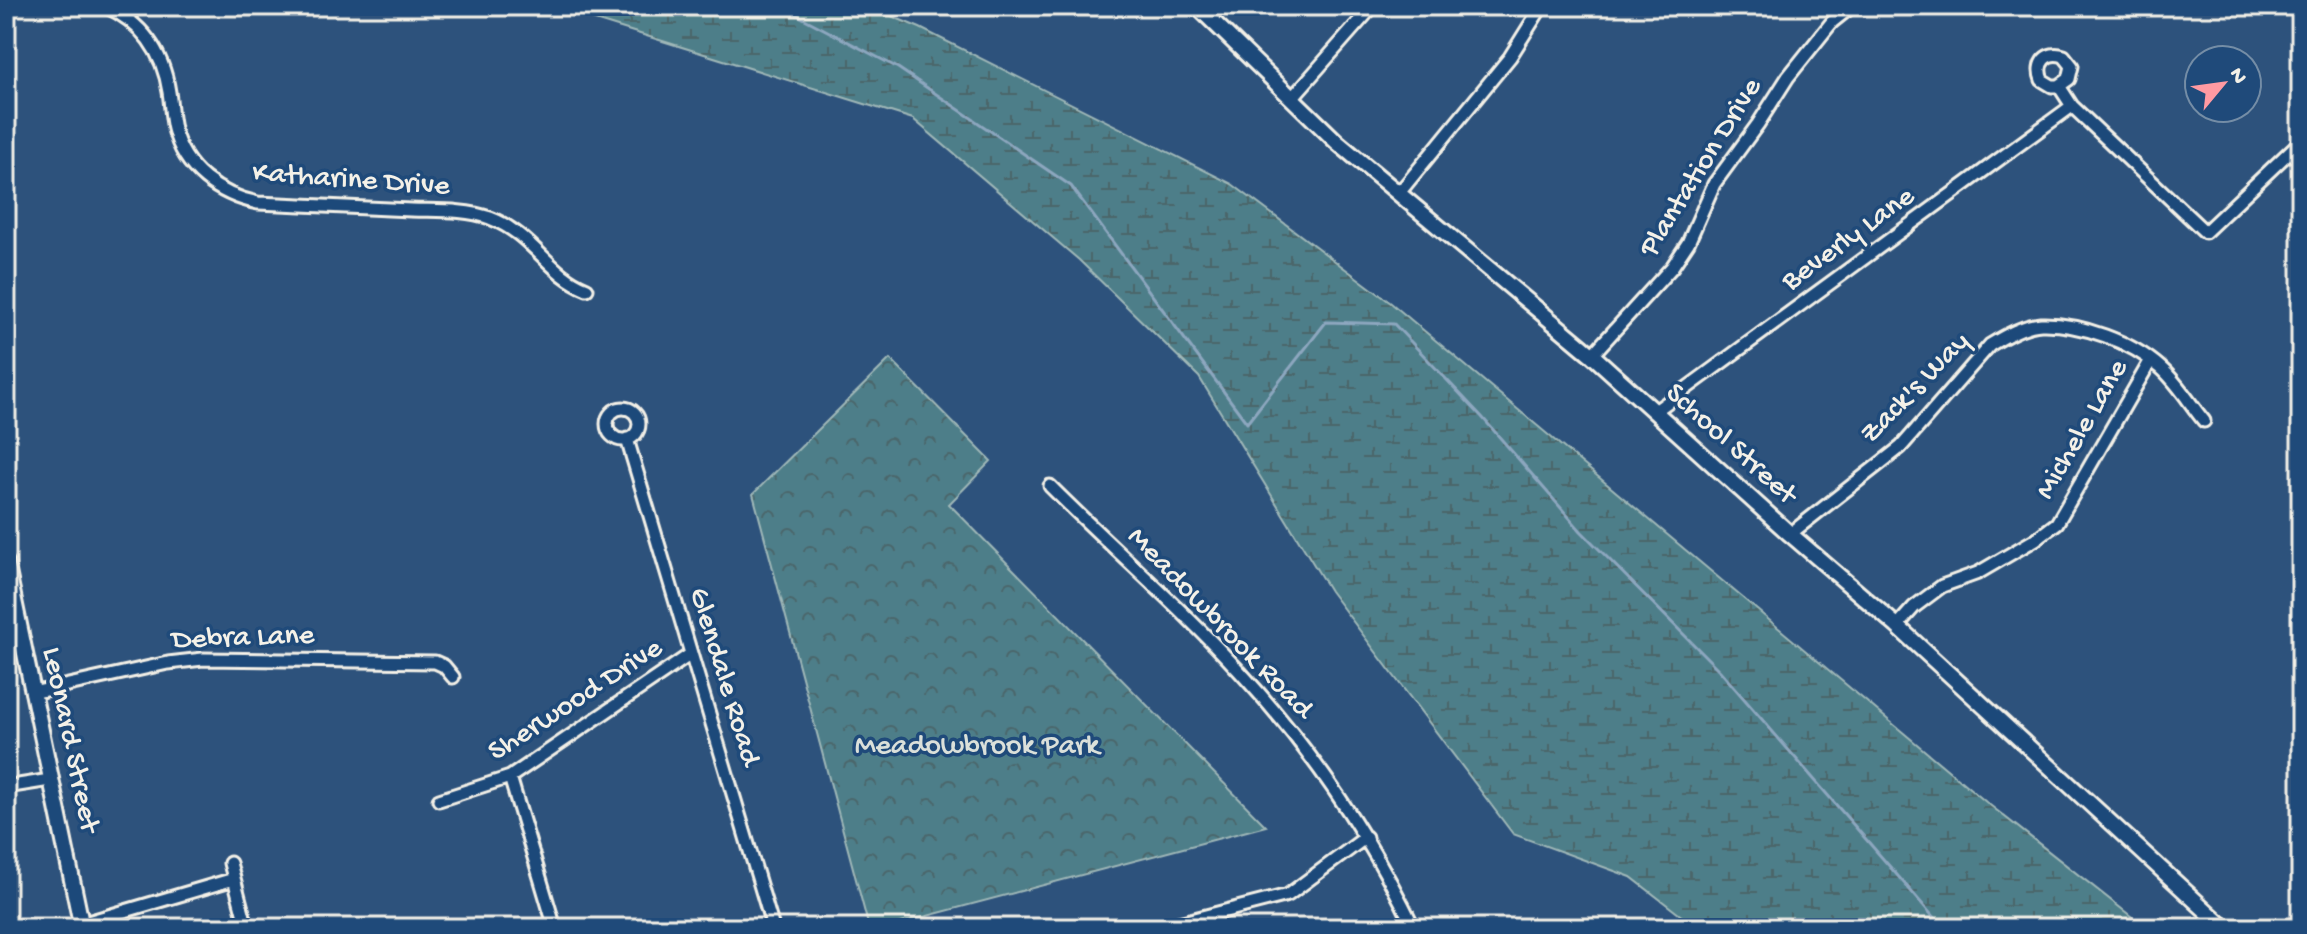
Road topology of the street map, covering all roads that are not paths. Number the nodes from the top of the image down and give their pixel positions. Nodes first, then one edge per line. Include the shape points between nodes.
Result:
1 (105, 6) edge
2 (1197, 6) edge
3 (1373, 6) edge
4 (1542, 6) edge
5 (1852, 6) edge
6 (2059, 86) dead end
7 (1292, 98) junction
8 (2072, 106) junction
9 (2301, 141) edge
10 (1399, 193) junction
11 (587, 289) dead end
12 (1592, 355) junction
13 (2151, 360) junction
14 (1654, 412) junction
15 (2204, 421) dead end
16 (627, 439) dead end
17 (1050, 486) dead end
18 (1790, 534) junction
19 (6, 562) edge
20 (1897, 626) junction
21 (13, 628) edge
22 (691, 654) junction
23 (453, 677) dead end
24 (32, 693) junction
25 (510, 777) junction
26 (50, 780) junction
27 (6, 787) edge
28 (439, 800) dead end
29 (1366, 837) junction
30 (230, 863) dead end
31 (234, 879) junction
32 (1208, 922) edge
33 (81, 926) edge
34 (247, 928) edge
35 (555, 928) edge
36 (773, 928) edge
37 (1159, 928) edge
38 (1414, 928) edge
39 (2225, 928) edge

1 - 11 street, Katharine Drive via 131,20 151,41 163,66 179,144 195,170 217,188 258,203 476,214 516,232 572,284
2 - 7 street, School Street
3 - 7 street
4 - 10 street via 1510,57
5 - 12 street, Plantation Drive via 1832,22 1788,77 1714,184 1672,267
6 - 8 street
7 - 10 street, School Street
8 - 9 street via 2205,232
8 - 14 street, Beverly Lane
10 - 12 street, School Street
12 - 14 street, School Street
13 - 15 street, Zack's Way
13 - 18 street, Zack's Way via 2070,326 2039,324 2009,334 1977,358 1901,447
13 - 20 street, Michele Lane via 2057,523 1978,573 1942,586
14 - 18 street, School Street
16 - 22 street, Glendale Road
17 - 29 street, Meadowbrook Road via 1246,678
18 - 20 street, School Street
19 - 21 street, Leonard Street
20 - 39 street, School Street
21 - 24 street, Leonard Street
22 - 25 street, Sherwood Drive
22 - 36 street, Glendale Road
23 - 24 street, Debra Lane via 435,662 203,659
24 - 26 street, Leonard Street
25 - 28 street, Sherwood Drive
25 - 35 street
26 - 27 street
26 - 33 street, Leonard Street
29 - 32 street via 1288,895
29 - 38 street, Meadowbrook Road
30 - 31 street
31 - 33 street
31 - 34 street
32 - 37 street

